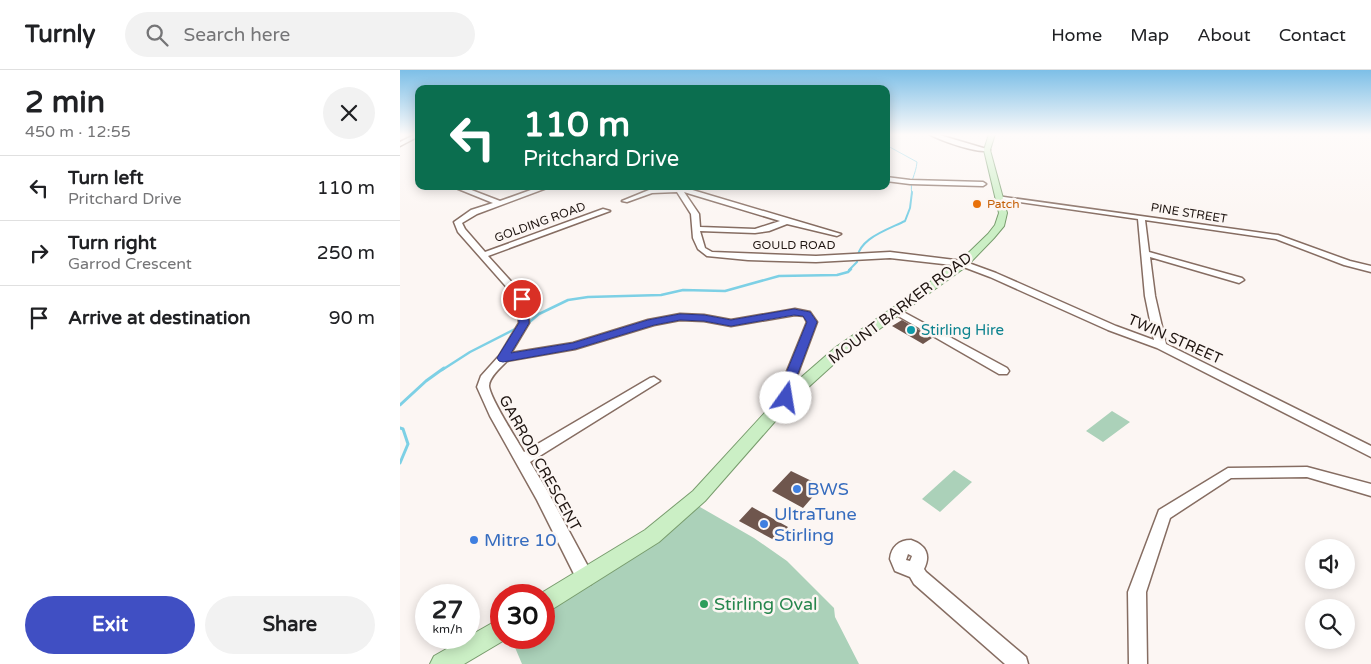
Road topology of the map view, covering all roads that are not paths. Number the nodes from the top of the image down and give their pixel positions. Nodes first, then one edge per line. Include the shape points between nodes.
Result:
1 (990, 162) edge
2 (890, 179) edge
3 (983, 184) dead end
4 (465, 190) edge
5 (537, 190) edge
6 (680, 190) junction
7 (999, 197) junction
8 (625, 201) dead end
9 (499, 203) junction
10 (606, 211) dead end
11 (1141, 217) junction
12 (788, 220) junction
13 (697, 229) junction
14 (837, 234) dead end
15 (879, 247) dead end
16 (1145, 253) junction
17 (482, 255) junction
18 (890, 255) junction
19 (963, 264) junction
20 (1371, 270) edge
21 (1239, 280) dead end
22 (896, 311) junction
23 (1161, 346) junction
24 (503, 358) junction
25 (1003, 371) dead end
26 (654, 381) dead end
27 (786, 398) junction
28 (1371, 452) edge
29 (522, 460) junction
30 (1371, 490) edge
31 (914, 568) dead end
32 (585, 578) junction
33 (555, 596) edge
34 (490, 636) edge
35 (442, 664) edge
36 (1019, 664) edge
37 (1138, 664) edge

1 - 7 main road, MOUNT BARKER ROAD
2 - 3 street
4 - 9 street
5 - 9 street, GARROD CRESCENT
6 - 8 street via 656,190
6 - 12 street
6 - 13 street, GOULD ROAD via 694,214
7 - 11 street, PINE STREET
7 - 19 main road, MOUNT BARKER ROAD via 1003,213 999,226
9 - 17 street, GARROD CRESCENT via 458,222
10 - 17 street, GOLDING ROAD
11 - 16 street
11 - 20 street, PINE STREET via 1278,237
12 - 13 street via 774,229 762,231
12 - 14 street
13 - 18 street, GOULD ROAD via 702,249 710,254 758,258
15 - 18 street
16 - 21 street
16 - 23 street
17 - 24 street, GARROD CRESCENT via 522,299 524,323
18 - 19 street, GOULD ROAD
19 - 22 main road, MOUNT BARKER ROAD
19 - 23 street, TWIN STREET
22 - 25 street
22 - 27 main road, MOUNT BARKER ROAD via 841,350
23 - 28 street, TWIN STREET
24 - 27 street via 575,346 652,322 680,317 731,323 794,312 807,314 812,322 789,381
24 - 29 street, GARROD CRESCENT via 485,378 483,387
26 - 29 street
27 - 32 main road, MOUNT BARKER ROAD via 692,503 652,536
29 - 32 street, GARROD CRESCENT
30 - 37 street via 1307,472 1228,473 1164,514 1137,592
31 - 36 street via 920,578
32 - 33 main road, MOUNT BARKER ROAD
34 - 35 main road

